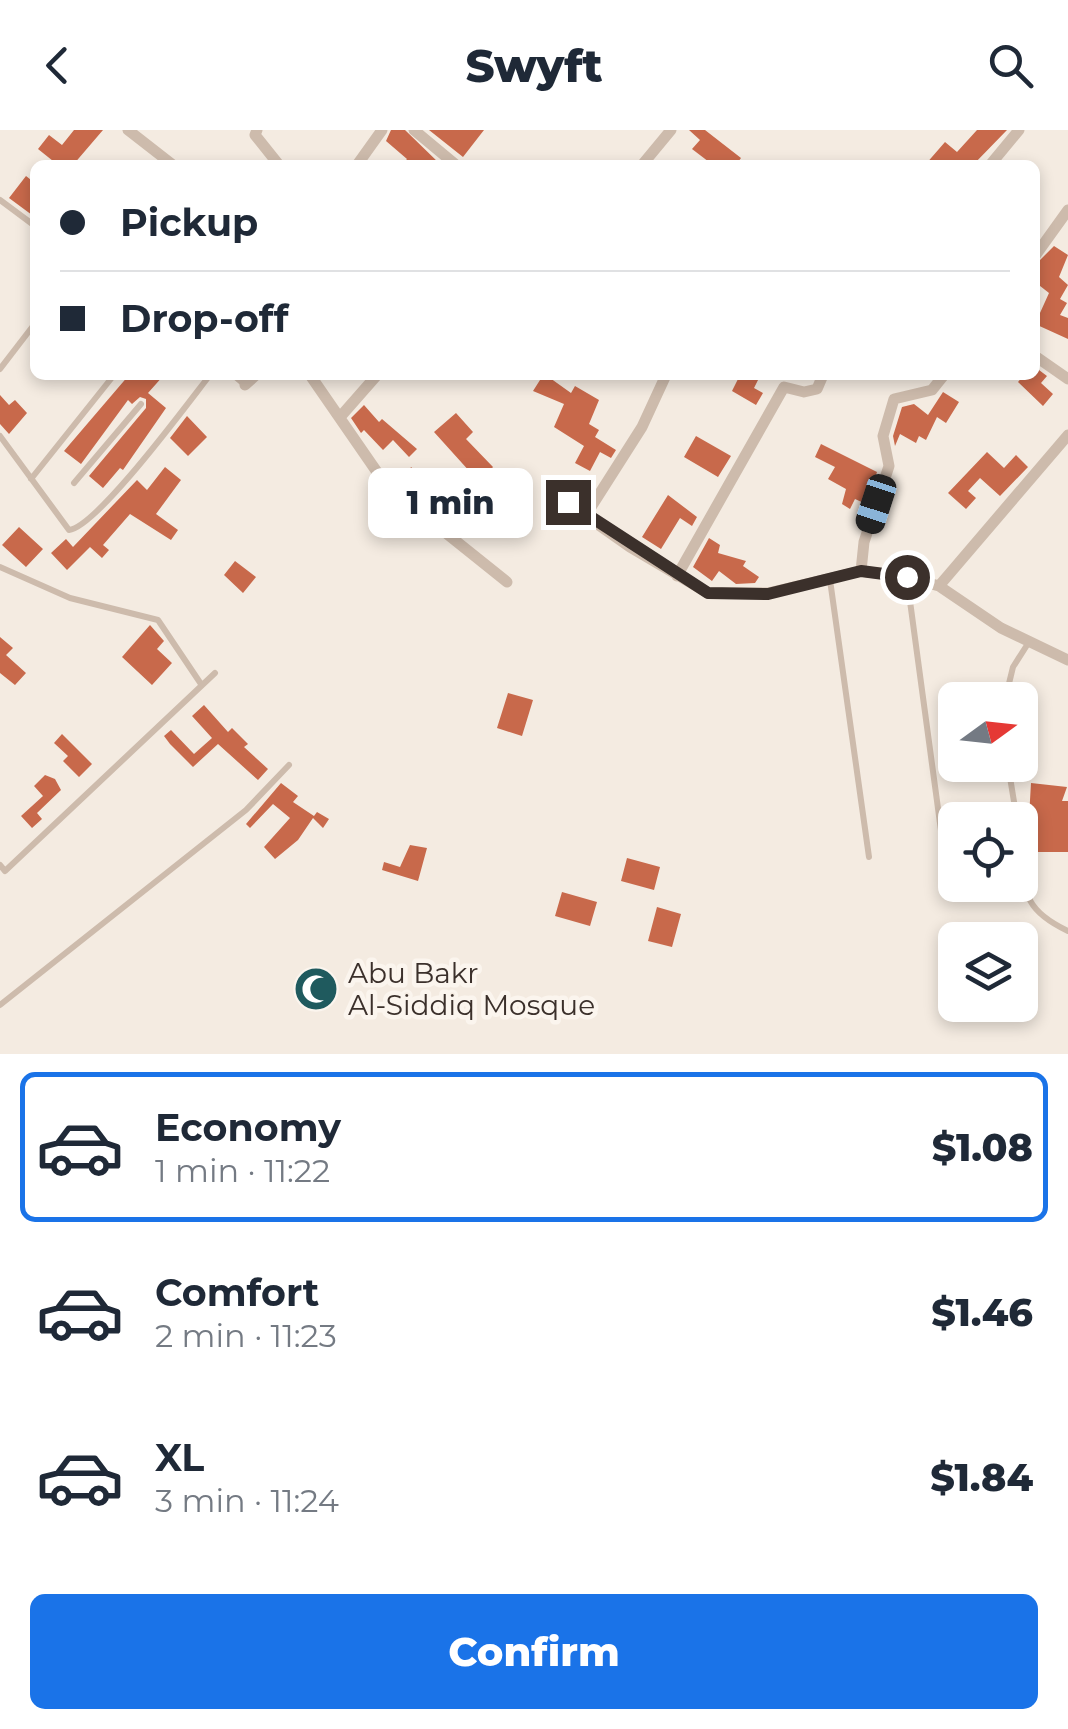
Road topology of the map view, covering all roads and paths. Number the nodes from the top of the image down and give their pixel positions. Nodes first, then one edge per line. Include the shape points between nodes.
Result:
1 (128, 130) edge
2 (257, 130) edge
3 (382, 130) edge
4 (414, 130) edge
5 (671, 130) edge
6 (1019, 130) edge
7 (166, 160) edge
8 (275, 160) edge
9 (361, 160) edge
10 (450, 160) edge
11 (646, 160) edge
12 (994, 160) edge
13 (0, 200) edge
14 (1068, 210) edge
15 (30, 222) edge
16 (1040, 249) edge
17 (30, 330) edge
18 (1040, 359) edge
19 (0, 369) edge
20 (1068, 379) edge
21 (110, 380) edge
22 (206, 380) edge
23 (239, 380) edge
24 (249, 380) edge
25 (314, 380) edge
26 (373, 380) edge
27 (664, 380) edge
28 (821, 380) edge
29 (940, 380) edge
30 (244, 384) joint
31 (140, 404) dead end
32 (341, 416) junction
33 (0, 436) edge
34 (1068, 436) edge
35 (32, 479) junction
36 (74, 483) dead end
37 (549, 490) dead end
38 (586, 514) junction
39 (0, 567) edge
40 (861, 571) junction
41 (677, 576) junction
42 (907, 577) junction
43 (830, 580) junction
44 (507, 582) dead end
45 (940, 586) junction
46 (1031, 639) junction
47 (1068, 660) edge
48 (215, 673) dead end
49 (1010, 682) edge
50 (200, 684) junction
51 (289, 765) dead end
52 (938, 808) edge
53 (869, 858) dead end
54 (0, 865) edge
55 (1031, 902) edge
56 (1068, 931) edge
57 (0, 1005) edge

1 - 7 street
2 - 8 street
3 - 9 street
4 - 10 street
5 - 11 street
6 - 12 street
13 - 15 lane
14 - 16 street
17 - 19 lane
18 - 20 street
21 - 35 lane
22 - 35 lane via 107,502 76,530 69,530
23 - 30 lane
24 - 30 street
25 - 32 street
26 - 32 street
27 - 38 street
28 - 41 street via 817,389 804,392 784,386
29 - 40 street via 932,390 894,399 883,436 889,466
31 - 36 lane
32 - 44 street via 386,485
33 - 35 lane
34 - 45 street
37 - 38 street
38 - 41 street
39 - 50 lane via 70,598 158,620
40 - 42 street
40 - 43 street
41 - 43 street via 723,595 768,594
42 - 45 street
42 - 52 lane
43 - 53 lane
45 - 46 street via 1001,628
46 - 47 street
46 - 49 lane
48 - 50 lane
50 - 54 lane via 5,870
51 - 57 lane via 246,810
55 - 56 lane via 1036,914

